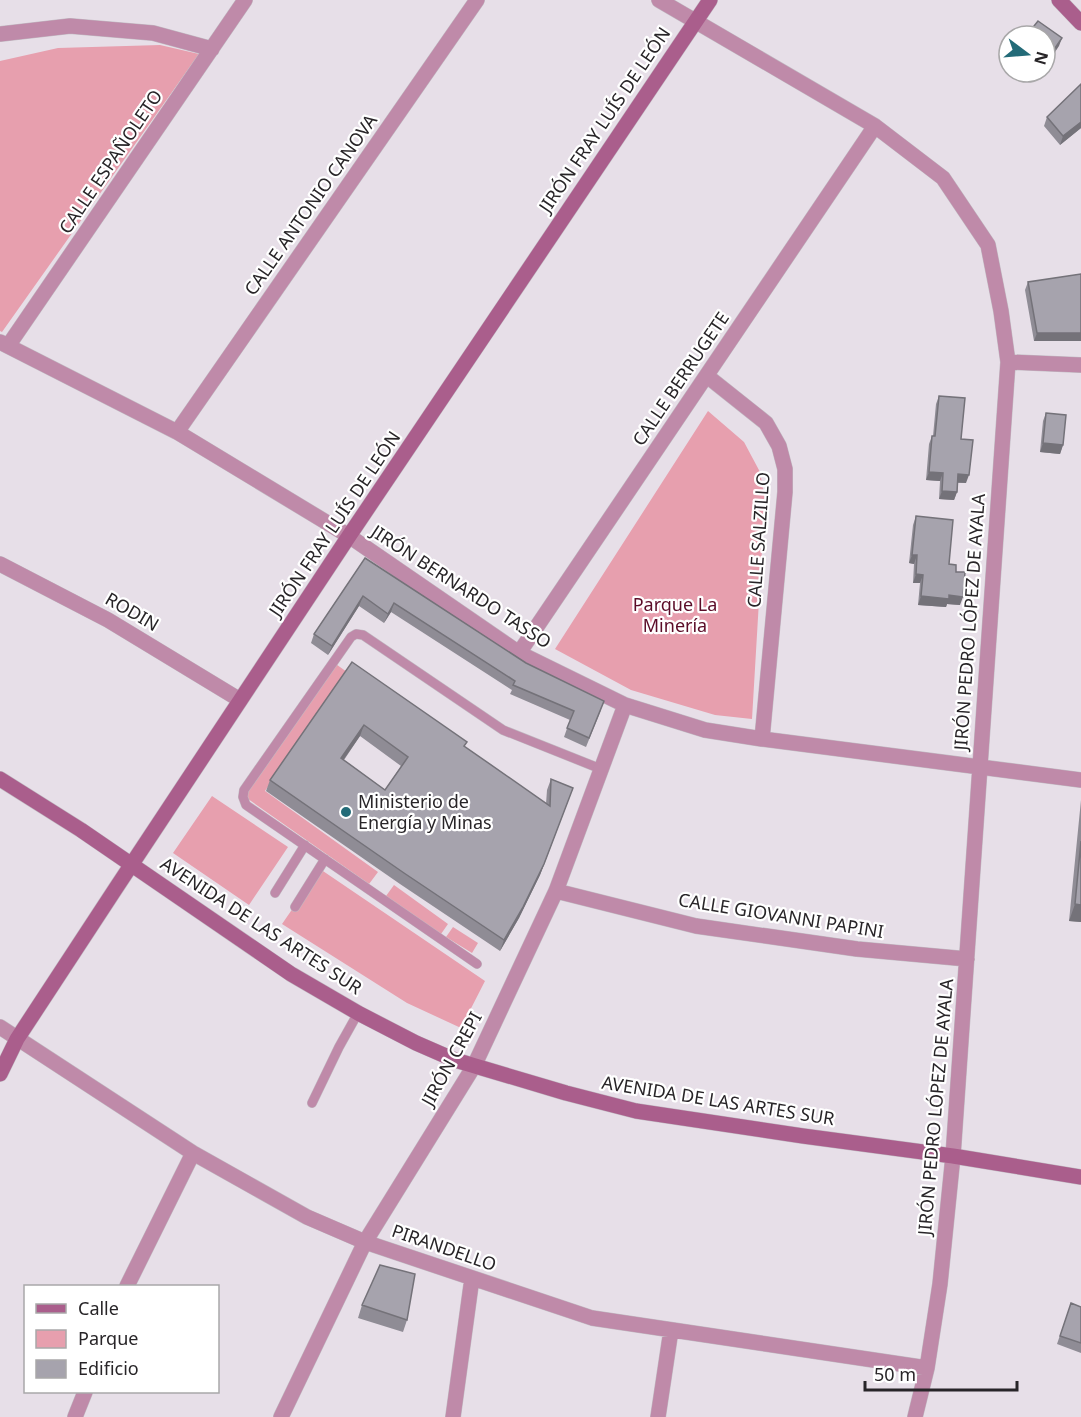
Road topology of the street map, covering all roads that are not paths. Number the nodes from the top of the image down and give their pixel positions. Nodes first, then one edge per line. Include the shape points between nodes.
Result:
1 (245, 0) edge
2 (477, 0) edge
3 (659, 0) edge
4 (710, 0) edge
5 (1059, 0) edge
6 (695, 22) junction
7 (1081, 23) edge
8 (0, 34) edge
9 (212, 49) junction
10 (875, 126) junction
11 (4, 344) edge
12 (1008, 362) junction
13 (1081, 365) edge
14 (706, 376) junction
15 (177, 432) junction
16 (350, 536) junction
17 (0, 564) edge
18 (519, 653) junction
19 (240, 700) junction
20 (625, 705) junction
21 (762, 739) junction
22 (980, 768) junction
23 (601, 769) junction
24 (0, 779) edge
25 (1081, 780) edge
26 (305, 845) junction
27 (325, 859) junction
28 (132, 865) junction
29 (556, 891) junction
30 (275, 893) dead end
31 (295, 907) dead end
32 (967, 959) junction
33 (477, 964) dead end
34 (358, 1013) junction
35 (0, 1027) edge
36 (17, 1039) junction
37 (474, 1066) junction
38 (0, 1074) edge
39 (312, 1103) dead end
40 (193, 1154) junction
41 (953, 1156) junction
42 (1081, 1177) edge
43 (365, 1242) junction
44 (472, 1278) junction
45 (129, 1285) edge
46 (671, 1330) junction
47 (927, 1368) junction
48 (85, 1393) edge
49 (75, 1417) edge
50 (281, 1417) edge
51 (453, 1417) edge
52 (658, 1417) edge
53 (915, 1417) edge

1 - 9 street, CALLE ESPAÑOLETO
2 - 15 street, CALLE ANTONIO CANOVA
3 - 6 street, JIRÓN PEDRO LÓPEZ DE AYALA
4 - 6 street, JIRÓN FRAY LUÍS DE LEÓN
5 - 7 street
6 - 10 street, JIRÓN PEDRO LÓPEZ DE AYALA
6 - 16 street, JIRÓN FRAY LUÍS DE LEÓN
8 - 9 street via 70,26 153,33
9 - 11 street, CALLE ESPAÑOLETO
10 - 12 street, JIRÓN PEDRO LÓPEZ DE AYALA via 943,178 988,245
10 - 14 street, CALLE BERRUGETE
11 - 15 street, JIRÓN BERNARDO TASSO
12 - 13 street
12 - 22 street, JIRÓN PEDRO LÓPEZ DE AYALA
14 - 18 street, CALLE BERRUGETE
14 - 21 street, CALLE SALZILLO via 766,423 785,469
15 - 16 street, JIRÓN BERNARDO TASSO
16 - 18 street, JIRÓN BERNARDO TASSO
16 - 19 street, JIRÓN FRAY LUÍS DE LEÓN
17 - 19 street, RODIN via 108,620
18 - 20 street, JIRÓN BERNARDO TASSO
19 - 28 street, JIRÓN FRAY LUÍS DE LEÓN
20 - 21 street, JIRÓN BERNARDO TASSO via 705,730
20 - 23 street, JIRÓN CREPI
21 - 22 street, JIRÓN BERNARDO TASSO
22 - 25 street, JIRÓN BERNARDO TASSO
22 - 32 street, JIRÓN PEDRO LÓPEZ DE AYALA
23 - 26 lane via 503,730 356,634 244,790 246,805
23 - 29 street, JIRÓN CREPI
24 - 28 street, AVENIDA DE LAS ARTES SUR
26 - 27 lane
26 - 30 lane
27 - 31 lane
27 - 33 lane
28 - 34 street, AVENIDA DE LAS ARTES SUR via 291,974
28 - 36 street, JIRÓN FRAY LUÍS DE LEÓN
29 - 32 street, CALLE GIOVANNI PAPINI via 696,926 857,949
29 - 37 street, JIRÓN CREPI
32 - 41 street, JIRÓN PEDRO LÓPEZ DE AYALA
34 - 37 street, AVENIDA DE LAS ARTES SUR via 416,1043
34 - 39 lane
35 - 36 street, PIRANDELLO
36 - 38 street, JIRÓN FRAY LUÍS DE LEÓN
36 - 40 street, PIRANDELLO
37 - 41 street, AVENIDA DE LAS ARTES SUR via 636,1111
37 - 43 street, JIRÓN CREPI
40 - 43 street, PIRANDELLO via 307,1216
40 - 45 street
41 - 42 street, AVENIDA DE LAS ARTES SUR
41 - 47 street, JIRÓN PEDRO LÓPEZ DE AYALA
43 - 44 street, PIRANDELLO
43 - 50 street, JIRÓN CREPI
44 - 46 street, PIRANDELLO via 592,1318
44 - 51 street
46 - 47 street, PIRANDELLO
46 - 52 street
47 - 53 street, JIRÓN PEDRO LÓPEZ DE AYALA
48 - 49 street

